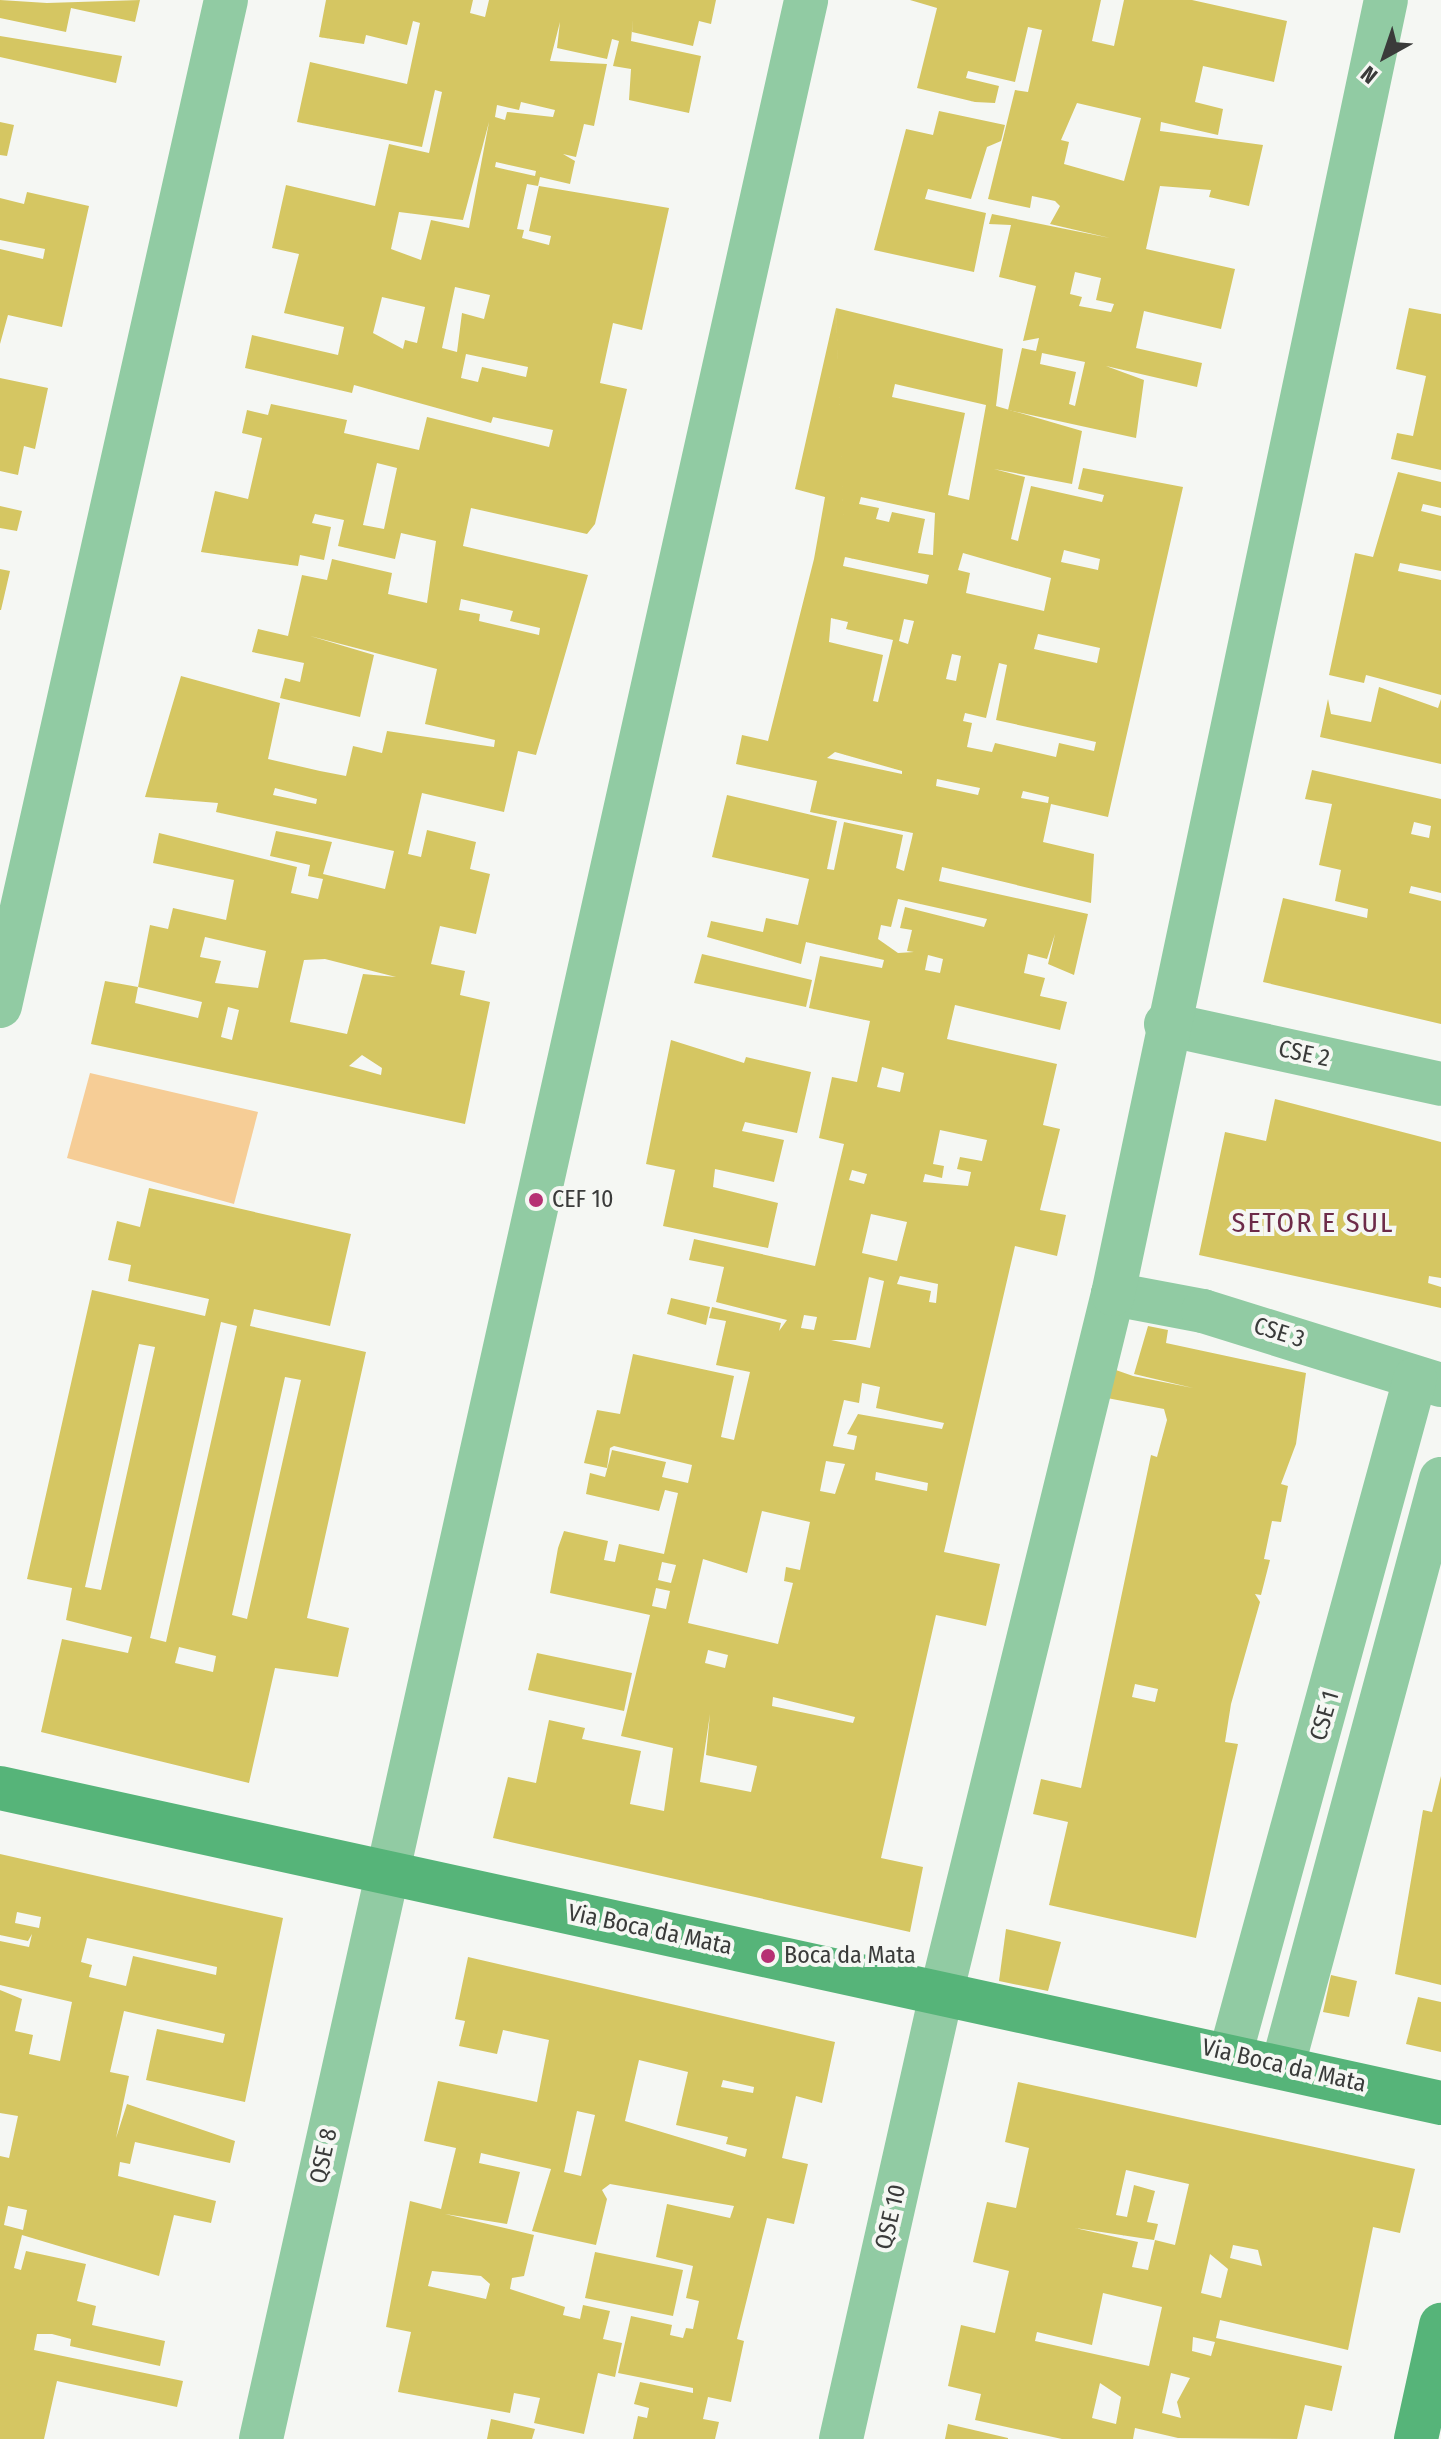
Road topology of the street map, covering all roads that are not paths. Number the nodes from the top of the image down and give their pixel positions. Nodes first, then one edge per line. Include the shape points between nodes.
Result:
1 (226, 0) edge
2 (806, 0) edge
3 (1386, 0) edge
4 (0, 1006) edge
5 (1166, 1024) junction
6 (1441, 1084) edge
7 (1113, 1294) junction
8 (1428, 1382) edge
9 (1395, 1462) junction
10 (1441, 1472) edge
11 (1441, 1479) edge
12 (0, 1788) edge
13 (387, 1872) junction
14 (941, 1994) junction
15 (1231, 2052) junction
16 (1283, 2065) junction
17 (1441, 2103) edge
18 (1441, 2325) edge
19 (261, 2439) edge
20 (841, 2439) edge
21 (1416, 2439) edge

1 - 4 street
2 - 13 street, QSE 8
3 - 5 street, QSE 10
5 - 6 street, CSE 2
5 - 7 street, QSE 10
7 - 8 street, CSE 3 via 1255,1326
7 - 14 street, QSE 10
8 - 9 street, CSE 1
9 - 10 street
9 - 15 street, CSE 1
11 - 16 street, CSE 1
12 - 13 street, Via Boca da Mata
13 - 14 street, Via Boca da Mata
13 - 19 street, QSE 8
14 - 15 street, Via Boca da Mata
14 - 20 street, QSE 10
15 - 16 street, Via Boca da Mata
16 - 17 street, Via Boca da Mata
18 - 21 street

